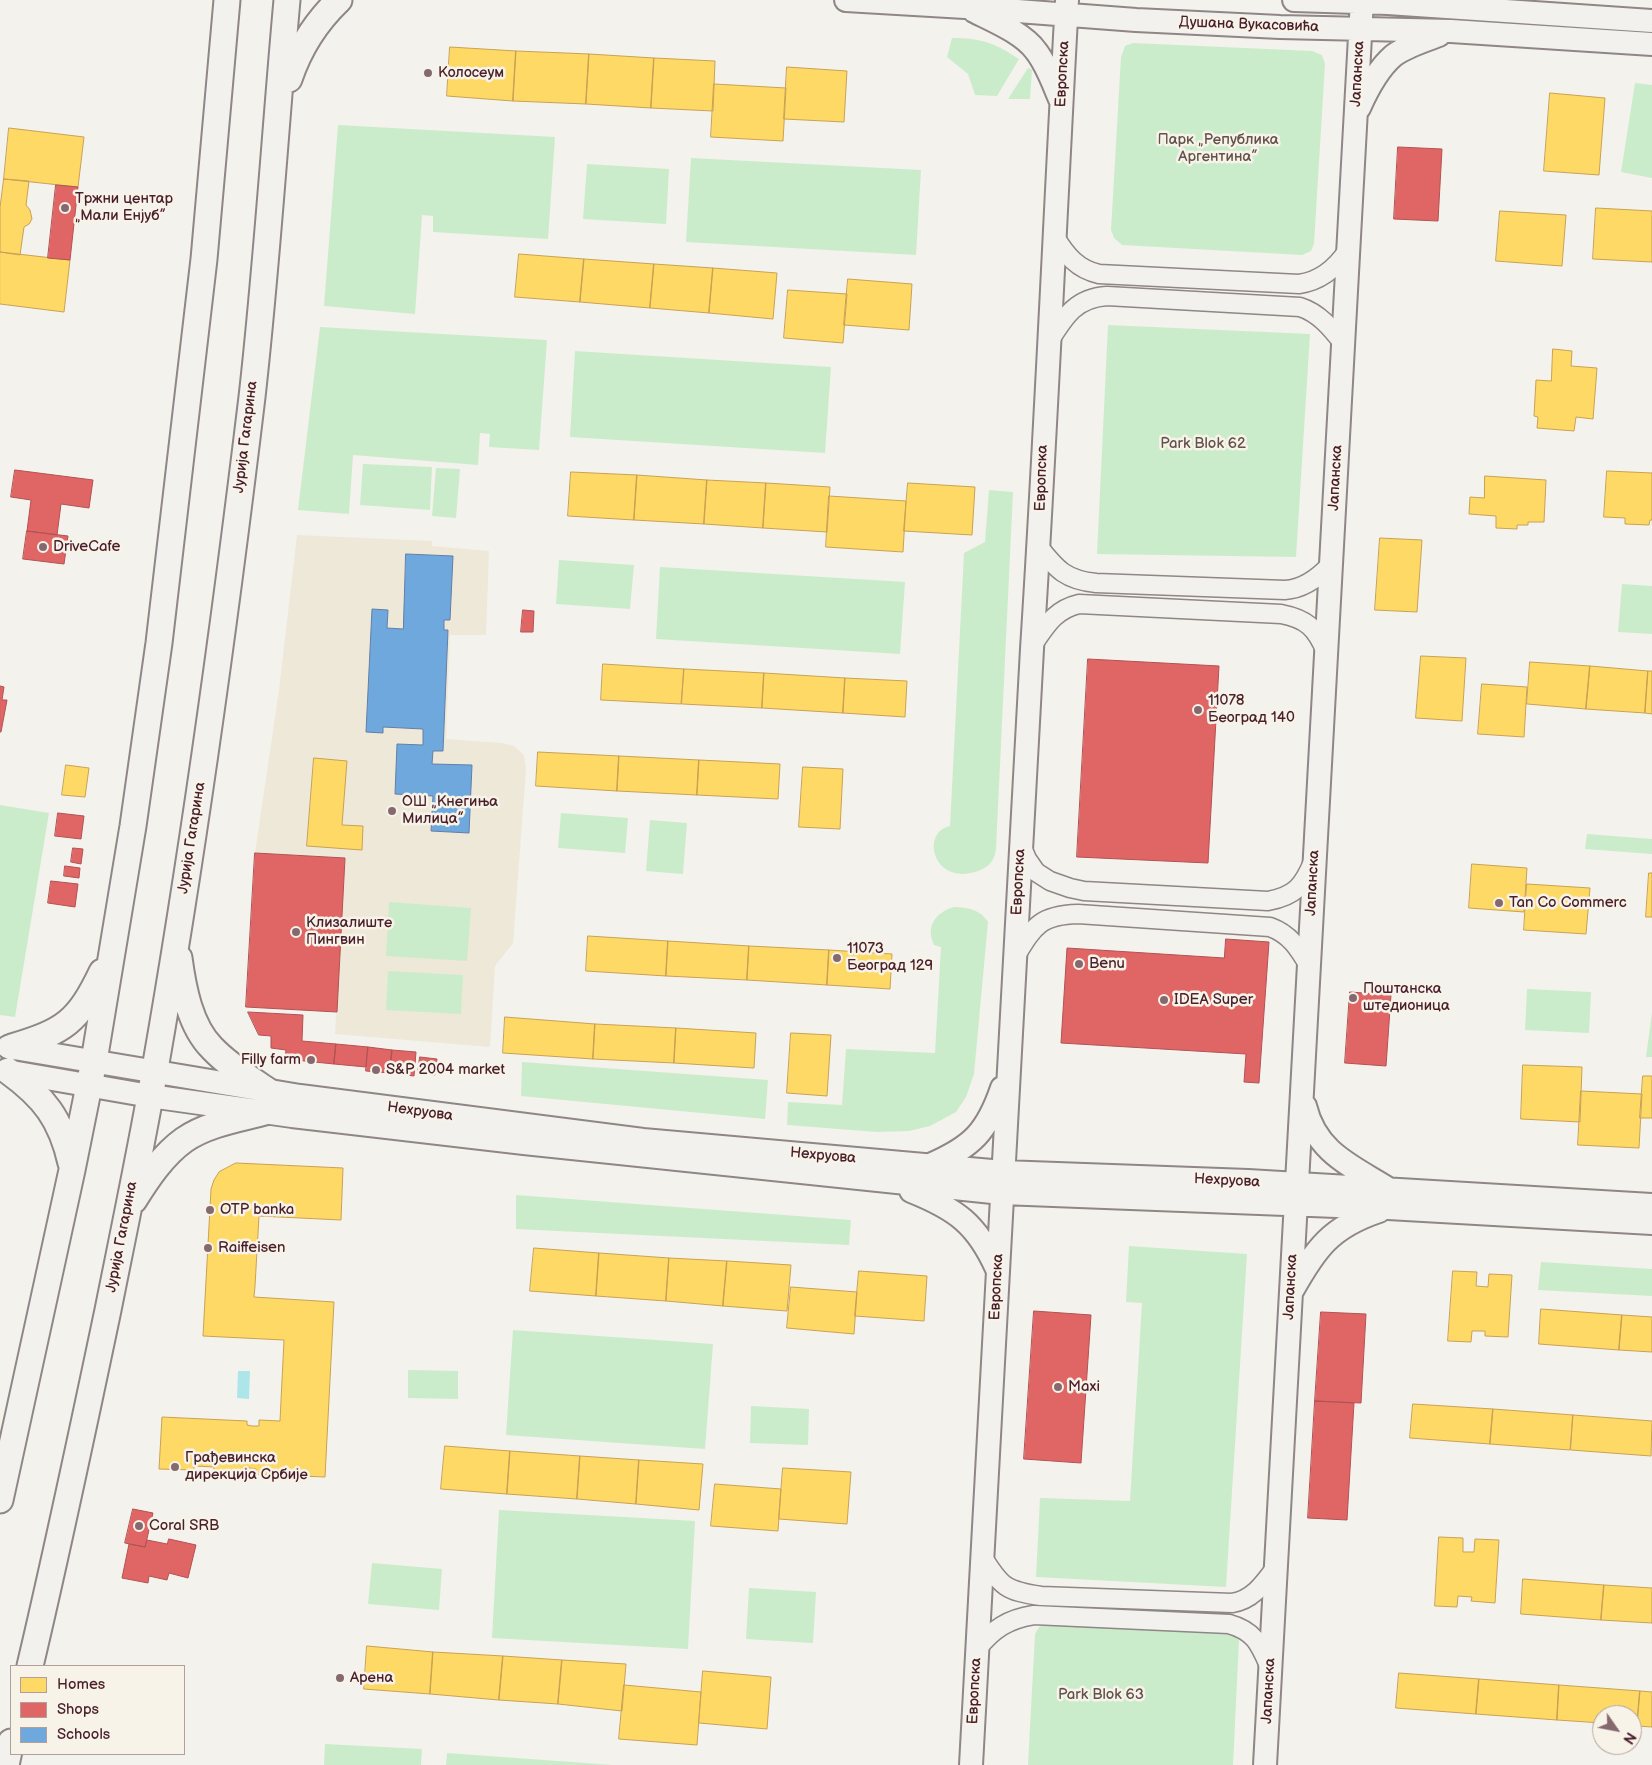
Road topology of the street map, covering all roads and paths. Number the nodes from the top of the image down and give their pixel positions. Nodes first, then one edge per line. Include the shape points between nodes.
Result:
1 (227, 0) edge
2 (287, 0) edge
3 (339, 0) edge
4 (846, 0) edge
5 (1294, 0) edge
6 (1362, 1) edge
7 (1445, 4) edge
8 (964, 6) junction
9 (1067, 7) edge
10 (1652, 21) edge
11 (1361, 30) junction
12 (1451, 31) junction
13 (1652, 44) edge
14 (1062, 102) junction
15 (279, 110) junction
16 (1356, 113) junction
17 (1055, 237) junction
18 (1348, 250) junction
19 (1048, 342) junction
20 (1343, 343) junction
21 (1039, 547) junction
22 (1331, 564) junction
23 (1032, 646) junction
24 (1326, 652) junction
25 (1021, 844) junction
26 (1315, 858) junction
27 (116, 934) junction
28 (176, 940) junction
29 (1015, 958) junction
30 (1309, 966) junction
31 (6, 1046) edge
32 (94, 1061) junction
33 (1009, 1068) junction
34 (4, 1071) edge
35 (152, 1084) junction
36 (89, 1085) junction
37 (1302, 1092) junction
38 (266, 1102) junction
39 (929, 1165) junction
40 (72, 1170) junction
41 (890, 1182) junction
42 (1003, 1182) junction
43 (1296, 1194) junction
44 (1389, 1199) junction
45 (1652, 1205) edge
46 (128, 1211) junction
47 (1652, 1223) edge
48 (998, 1270) junction
49 (1290, 1294) junction
50 (0, 1500) edge
51 (982, 1556) junction
52 (1276, 1567) junction
53 (977, 1649) junction
54 (30, 1665) edge
55 (1270, 1668) junction
56 (10, 1747) edge
57 (6, 1765) edge
58 (971, 1765) edge
59 (1265, 1765) edge

1 - 27 main road via 204,259 183,440 158,643
2 - 15 main road, Јурија Гагарина
3 - 15 main road via 302,47
4 - 8 street, Душана Вукасовића
5 - 6 street, Душана Вукасовића
6 - 7 street, Душана Вукасовића
6 - 11 street, Јапанска
7 - 10 street, Душана Вукасовића
8 - 9 street, Душана Вукасовића
8 - 14 street via 1029,43 1041,59
9 - 11 street, Душана Вукасовића via 1136,20
9 - 14 street, Европска
11 - 12 street, Душана Вукасовића
11 - 16 street, Јапанска
12 - 13 street, Душана Вукасовића
12 - 16 street via 1394,56 1374,81
14 - 17 street, Европска
15 - 28 main road, Јурија Гагарина via 233,549
16 - 18 street, Јапанска
17 - 18 street via 1074,263 1099,274 1299,284 1318,280
17 - 19 street, Европска
18 - 20 street, Јапанска
19 - 20 street via 1071,310 1094,297 1107,296 1300,307 1316,315
19 - 21 street, Европска
20 - 22 street, Јапанска
21 - 22 street via 1064,575 1081,582 1096,583 1285,590 1314,580
21 - 23 street, Европска
22 - 24 street, Јапанска
23 - 24 street via 1055,614 1079,604 1294,616 1306,622 1321,639
23 - 25 street, Европска
24 - 26 street, Јапанска
25 - 26 street via 1036,872 1050,882 1070,888 1268,901 1294,892 1307,876
25 - 29 street, Европска
26 - 30 street, Јапанска
27 - 31 main road via 94,989 68,1024 37,1040
27 - 32 main road
28 - 35 main road, Јурија Гагарина
28 - 38 main road via 189,1005 202,1035
29 - 30 street via 1039,924 1057,915 1078,914 1270,927 1288,936
29 - 33 street, Европска
30 - 37 street, Јапанска
31 - 32 street, Нехруова
32 - 35 street, Нехруова
32 - 36 main road
33 - 39 street via 997,1104 973,1141
33 - 42 street, Европска
34 - 36 street, Нехруова
34 - 40 main road via 38,1096 54,1116 64,1136
35 - 36 street, Нехруова
35 - 38 street, Нехруова
35 - 46 main road, Јурија Гагарина
36 - 40 main road
37 - 43 street, Јапанска
37 - 44 street via 1308,1121 1318,1138
38 - 39 street, Нехруова
38 - 41 street, Нехруова via 524,1143
38 - 46 main road via 184,1140 158,1165
39 - 42 street, Нехруова
40 - 50 main road
41 - 42 street, Нехруова
41 - 48 street via 938,1202 960,1216 984,1241
42 - 43 street, Нехруова
42 - 48 street, Европска
43 - 44 street, Нехруова
43 - 49 street, Јапанска
44 - 45 street, Нехруова
44 - 47 street, Нехруова
44 - 49 street via 1326,1240 1312,1256
46 - 54 main road, Јурија Гагарина
48 - 51 street, Европска
49 - 52 street, Јапанска
51 - 52 street via 995,1578 1020,1593 1212,1603 1241,1602 1258,1590
51 - 53 street, Европска
52 - 55 street, Јапанска
53 - 55 street via 1000,1627 1017,1618 1034,1615 1229,1624 1252,1635
53 - 58 street, Европска
55 - 59 street, Јапанска
56 - 57 main road

